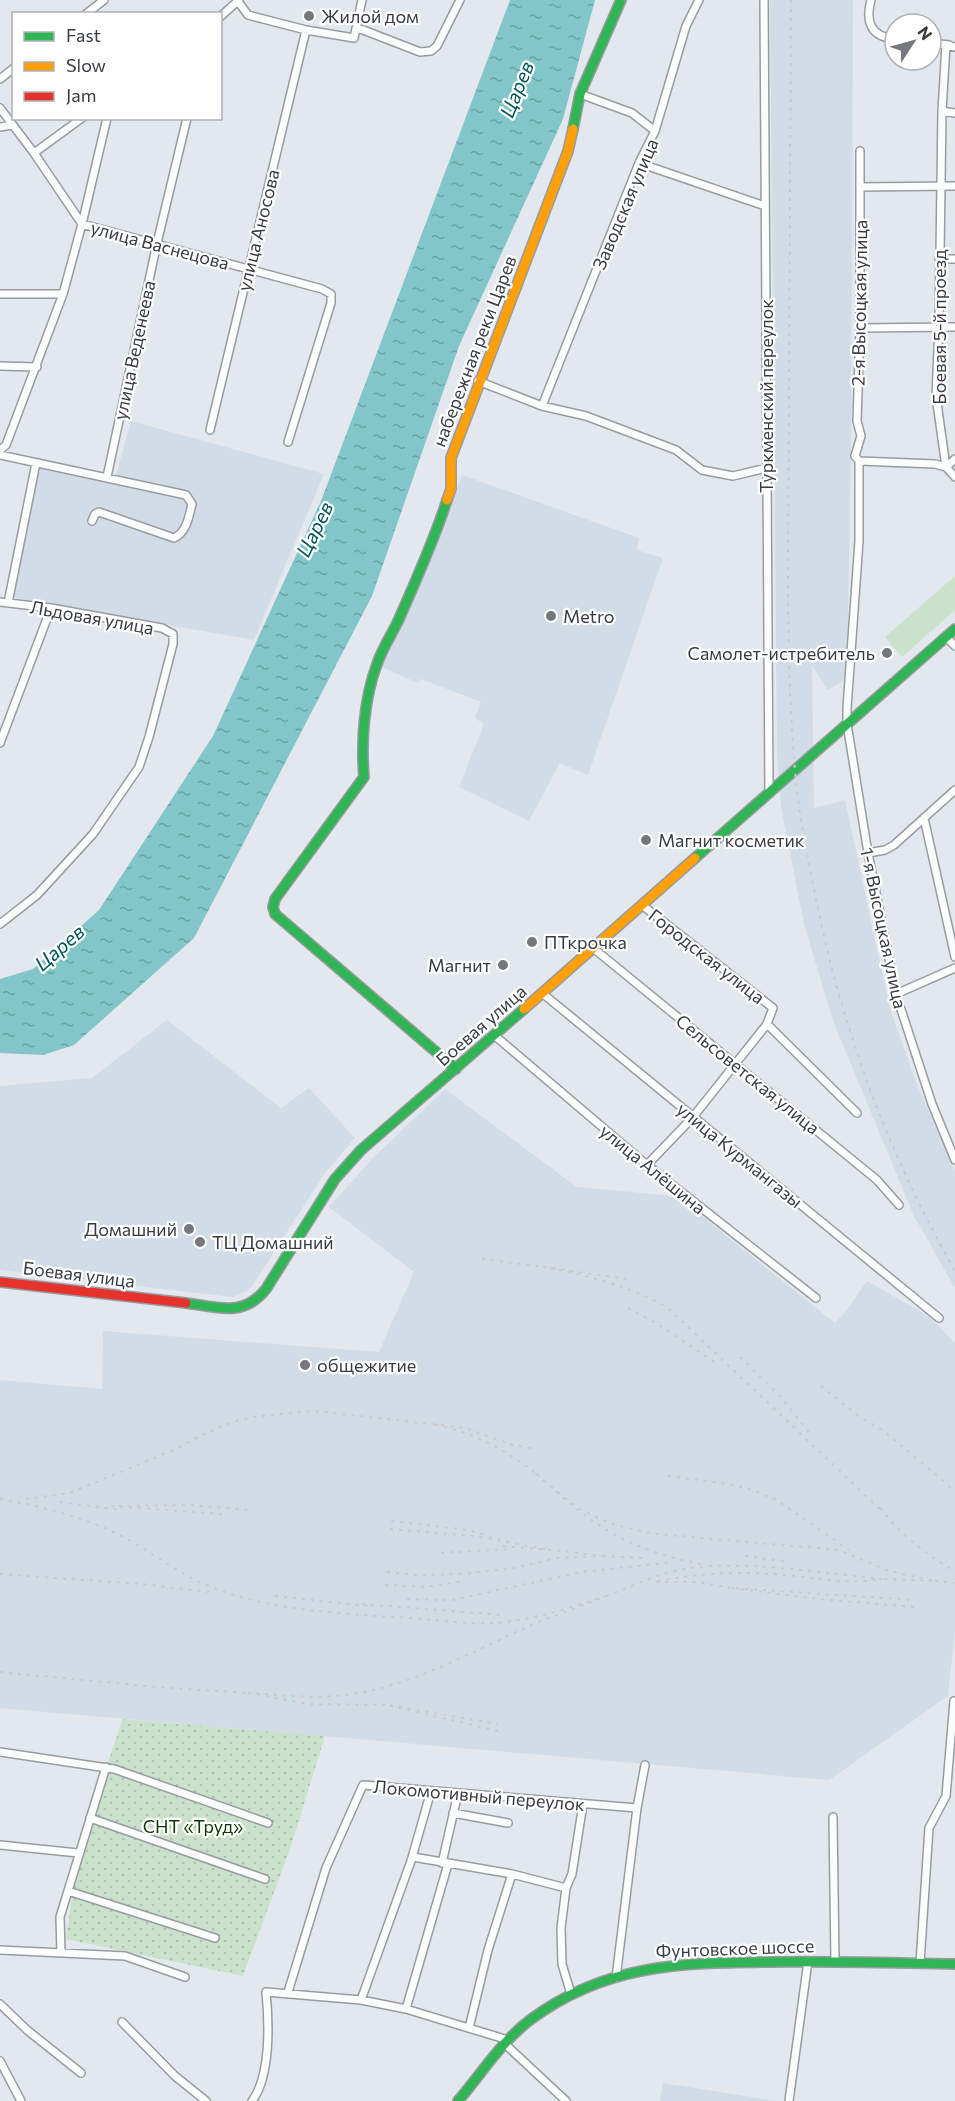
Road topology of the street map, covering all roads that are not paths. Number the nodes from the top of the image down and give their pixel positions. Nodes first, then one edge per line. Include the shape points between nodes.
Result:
1 (104, 0) edge
2 (238, 0) edge
3 (362, 0) edge
4 (460, 0) edge
5 (621, 0) edge
6 (699, 0) edge
7 (764, 0) edge
8 (866, 0) edge
9 (872, 0) edge
10 (868, 11) junction
11 (89, 12) edge
12 (222, 15) edge
13 (358, 28) junction
14 (306, 30) junction
15 (883, 38) edge
16 (943, 45) edge
17 (946, 45) junction
18 (955, 46) edge
19 (12, 70) edge
20 (0, 79) edge
21 (580, 94) junction
22 (0, 108) edge
23 (942, 111) junction
24 (955, 113) edge
25 (79, 120) edge
26 (106, 120) edge
27 (187, 120) edge
28 (12, 125) junction
29 (0, 126) edge
30 (655, 131) junction
31 (860, 151) dead end
32 (34, 153) junction
33 (639, 163) junction
34 (941, 186) junction
35 (955, 186) edge
36 (860, 187) junction
37 (765, 207) junction
38 (82, 224) junction
39 (157, 243) junction
40 (939, 259) junction
41 (955, 259) edge
42 (249, 268) junction
43 (0, 294) edge
44 (63, 294) junction
45 (939, 326) junction
46 (955, 327) edge
47 (860, 328) junction
48 (0, 366) edge
49 (37, 366) junction
50 (478, 381) junction
51 (542, 406) junction
52 (210, 430) dead end
53 (288, 442) dead end
54 (0, 450) edge
55 (0, 455) edge
56 (857, 457) junction
57 (955, 459) edge
58 (36, 463) junction
59 (946, 467) junction
60 (767, 468) junction
61 (107, 477) junction
62 (955, 477) edge
63 (92, 521) dead end
64 (4, 602) edge
65 (51, 608) junction
66 (955, 628) edge
67 (946, 637) junction
68 (955, 646) edge
69 (847, 724) junction
70 (0, 743) edge
71 (955, 790) edge
72 (769, 792) junction
73 (924, 818) junction
74 (868, 853) junction
75 (642, 904) junction
76 (0, 924) edge
77 (593, 948) junction
78 (955, 957) edge
79 (955, 968) edge
80 (542, 993) junction
81 (896, 994) junction
82 (767, 1024) junction
83 (494, 1035) junction
84 (735, 1063) junction
85 (456, 1069) junction
86 (857, 1113) dead end
87 (693, 1117) junction
88 (955, 1160) edge
89 (647, 1166) junction
90 (899, 1205) dead end
91 (0, 1282) edge
92 (816, 1298) dead end
93 (939, 1318) dead end
94 (954, 1701) edge
95 (0, 1752) edge
96 (645, 1765) dead end
97 (106, 1767) junction
98 (431, 1791) junction
99 (458, 1793) junction
100 (584, 1804) junction
101 (637, 1808) junction
102 (453, 1813) junction
103 (833, 1817) dead end
104 (90, 1818) junction
105 (268, 1823) dead end
106 (508, 1823) dead end
107 (0, 1845) edge
108 (78, 1853) junction
109 (412, 1857) junction
110 (445, 1863) junction
111 (512, 1874) junction
112 (265, 1879) dead end
113 (566, 1888) junction
114 (68, 1891) junction
115 (215, 1938) dead end
116 (0, 1950) edge
117 (61, 1953) junction
118 (808, 1961) junction
119 (835, 1961) junction
120 (921, 1963) junction
121 (955, 1964) edge
122 (185, 1977) dead end
123 (616, 1978) junction
124 (288, 1992) junction
125 (571, 1994) junction
126 (362, 2000) junction
127 (0, 2004) edge
128 (406, 2009) junction
129 (122, 2022) dead end
130 (470, 2028) junction
131 (506, 2042) junction
132 (0, 2061) edge
133 (81, 2073) dead end
134 (21, 2101) edge
135 (206, 2101) edge
136 (252, 2101) edge
137 (458, 2101) edge
138 (566, 2101) edge
139 (789, 2101) edge

1 - 11 street
2 - 12 street
2 - 14 street via 248,15
3 - 13 street
4 - 13 street via 431,51 420,52
5 - 21 street, набережная реки Царев
6 - 30 street, Заводская улица via 686,26
7 - 37 street, Туркменский переулок
8 - 10 street
9 - 10 street
10 - 15 street via 873,30
13 - 14 street via 354,38
14 - 42 street, улица Аносова
16 - 17 street
17 - 18 street
17 - 23 street, Боевая 5-й проезд
19 - 20 street
21 - 30 street via 632,113
21 - 50 street, набережная реки Царев via 568,151
22 - 28 street, улица Васнецова
23 - 24 street
23 - 34 street, Боевая 5-й проезд
25 - 32 street
26 - 38 street
27 - 39 street, улица Веденеева
28 - 29 street
28 - 32 street, улица Васнецова
30 - 33 street, Заводская улица
31 - 36 street, 2-я Высоцкая улица
32 - 38 street, улица Васнецова
33 - 37 street
33 - 51 street, Заводская улица
34 - 35 street
34 - 36 street
34 - 40 street, Боевая 5-й проезд
36 - 47 street, 2-я Высоцкая улица
37 - 60 street, Туркменский переулок
38 - 39 street, улица Васнецова
38 - 44 street
39 - 42 street, улица Васнецова
39 - 61 street, улица Веденеева
40 - 41 street
40 - 45 street, Боевая 5-й проезд
42 - 52 street, улица Аносова
42 - 53 street, улица Васнецова via 331,294 332,303
43 - 44 street
44 - 49 street
45 - 46 street
45 - 47 street
45 - 59 street, Боевая 5-й проезд via 936,396
47 - 56 street, 2-я Высоцкая улица via 857,421 861,435
48 - 49 street
49 - 54 street via 6,445
50 - 51 street
50 - 85 street, набережная реки Царев via 451,458 451,489 437,531 374,673 362,755 364,777 273,907 275,914
51 - 60 street via 586,416 676,450 702,470 733,476
55 - 58 street
56 - 59 street
56 - 69 street, 2-я Высоцкая улица via 859,541
57 - 59 street
58 - 61 street
58 - 64 street
59 - 62 street
60 - 72 street, Туркменский переулок
61 - 63 street via 186,495 192,504 185,529 174,538 99,512
64 - 65 street, Льдовая улица
65 - 70 street
65 - 76 street, Льдовая улица via 162,628 173,634 174,644 139,767 93,834 37,895
66 - 67 street, Боевая улица
67 - 68 street
67 - 69 street, Боевая улица
69 - 72 street, Боевая улица
69 - 74 street, 1-я Высоцкая улица
71 - 73 street
72 - 75 street, Боевая улица
73 - 74 street via 885,850
73 - 78 street
74 - 81 street, 1-я Высоцкая улица
75 - 77 street, Боевая улица
75 - 82 street, Городская улица via 773,1008
77 - 80 street, Боевая улица
77 - 84 street, Сельсоветская улица
79 - 81 street
80 - 83 street, Боевая улица
80 - 87 street, улица Курмангазы
81 - 88 street, 1-я Высоцкая улица
82 - 84 street
82 - 86 street, Городская улица
83 - 85 street, Боевая улица
83 - 89 street, улица Алёшина
84 - 87 street
84 - 90 street, Сельсоветская улица via 877,1180
85 - 91 street, Боевая улица via 354,1157 335,1179 267,1289 243,1309
87 - 89 street
87 - 93 street, улица Курмангазы
89 - 92 street, улица Алёшина
94 - 120 street via 946,1796 929,1828
95 - 97 street
96 - 101 street
97 - 104 street
97 - 105 street
98 - 99 street, Локомотивный переулок
98 - 109 street
98 - 124 street, Локомотивный переулок via 363,1785 326,1868
99 - 100 street, Локомотивный переулок
99 - 102 street
100 - 101 street, Локомотивный переулок
100 - 113 street
101 - 123 street
102 - 106 street
102 - 110 street
103 - 119 street
104 - 108 street
104 - 112 street
107 - 108 street
108 - 114 street
109 - 110 street
109 - 126 street
110 - 111 street
110 - 128 street
111 - 113 street
111 - 130 street via 488,1950
113 - 125 street via 562,1964
114 - 115 street
114 - 117 street via 60,1917
116 - 117 street
117 - 122 street via 125,1956
118 - 119 street, Фунтовское шоссе
118 - 123 street, Фунтовское шоссе via 691,1963 644,1969
118 - 139 street
119 - 120 street, Фунтовское шоссе
120 - 121 street, Фунтовское шоссе
123 - 125 street, Фунтовское шоссе
124 - 126 street
124 - 136 street via 266,1992 265,2062 258,2093
125 - 131 street, Фунтовское шоссе via 530,2020
126 - 128 street
127 - 133 street
128 - 130 street
129 - 135 street via 175,2076
130 - 131 street
131 - 137 street, Фунтовское шоссе
131 - 138 street
132 - 134 street

